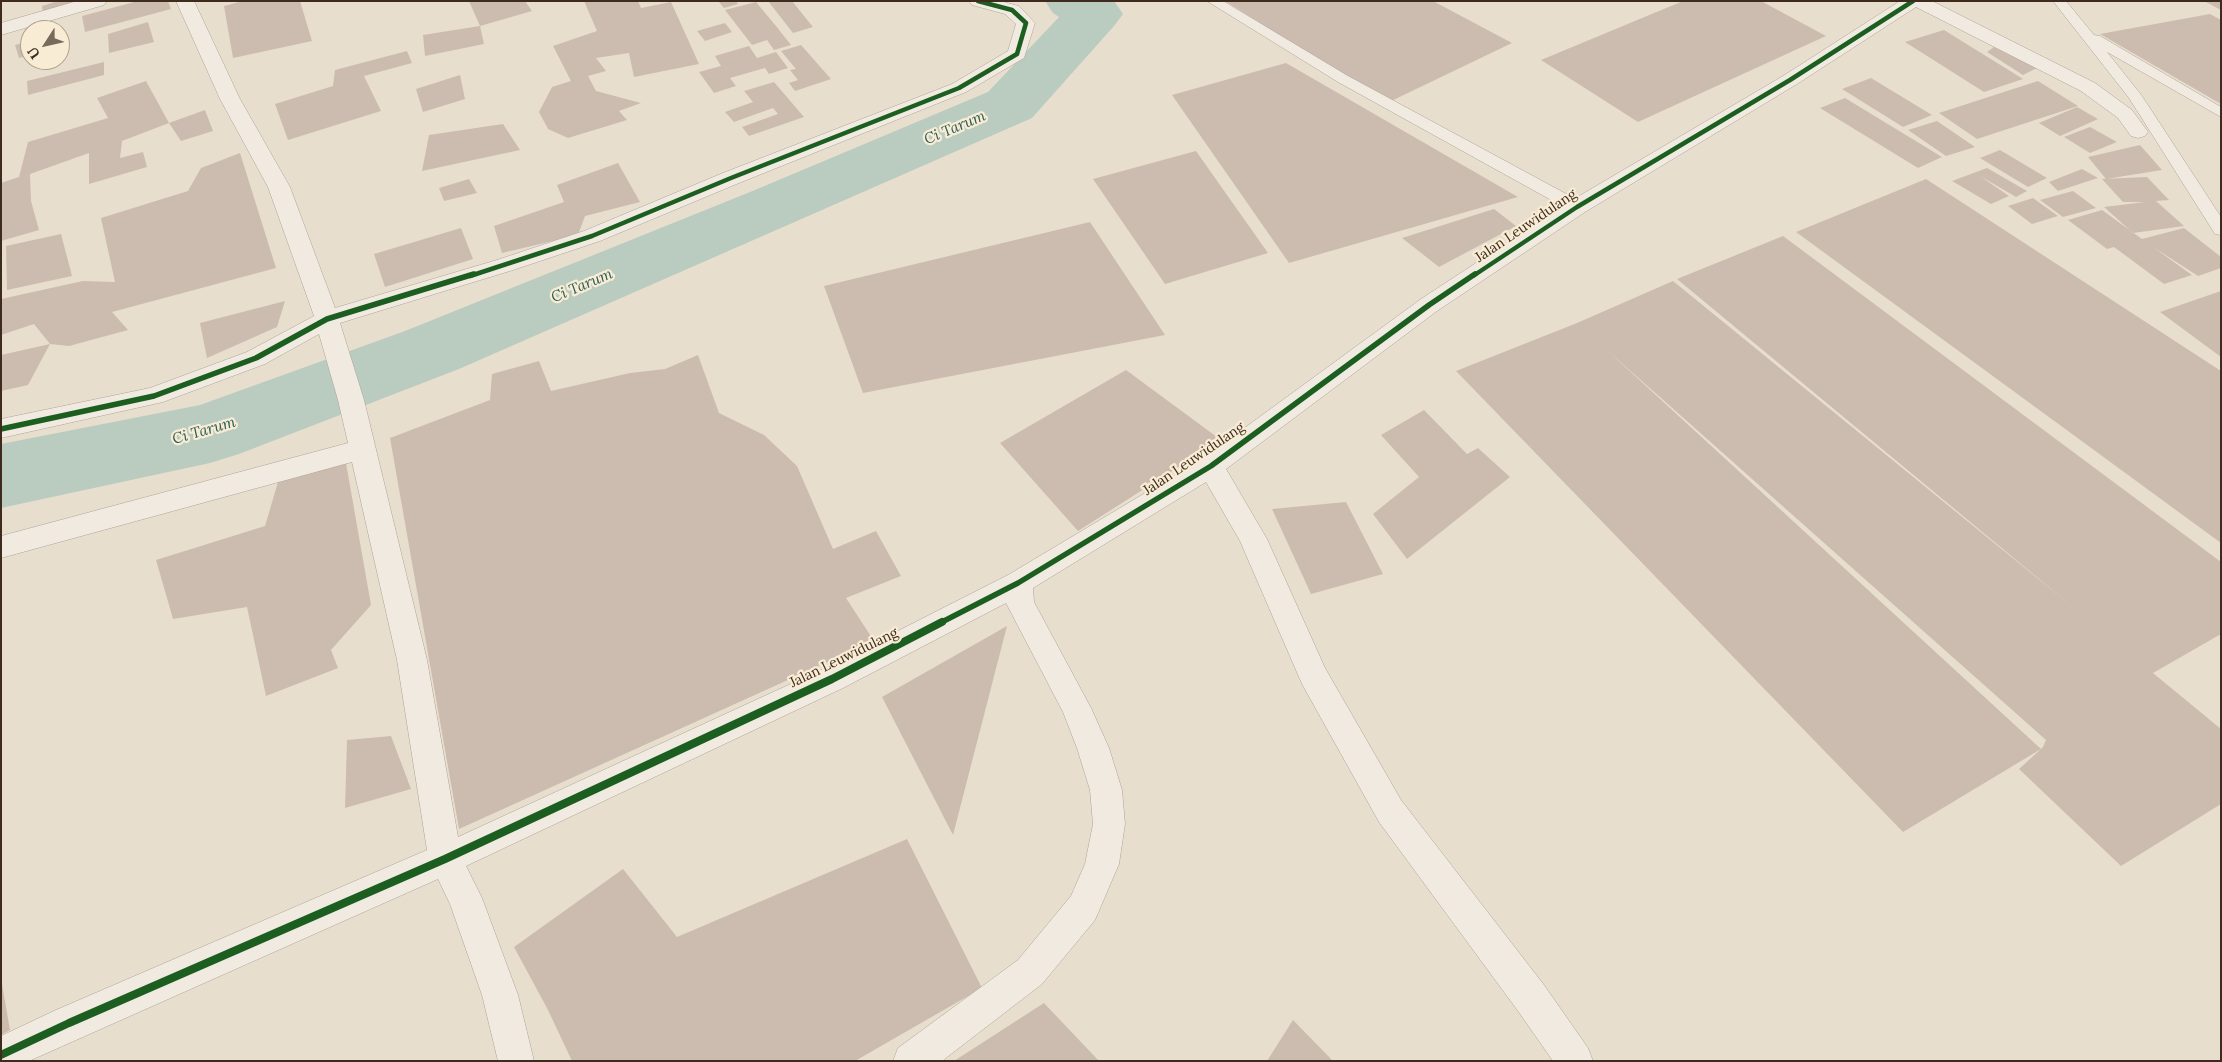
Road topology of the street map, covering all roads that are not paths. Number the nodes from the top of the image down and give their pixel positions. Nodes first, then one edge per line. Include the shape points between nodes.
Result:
1 (98, 1) edge
2 (185, 1) edge
3 (978, 1) edge
4 (1213, 1) edge
5 (1913, 1) edge
6 (1917, 1) edge
7 (2059, 1) edge
8 (1, 28) edge
9 (2085, 33) junction
10 (2221, 113) edge
11 (2138, 132) dead end
12 (1576, 207) junction
13 (2221, 230) edge
14 (329, 324) junction
15 (1, 430) edge
16 (363, 449) junction
17 (1211, 466) junction
18 (1, 547) edge
19 (1018, 583) junction
20 (445, 859) junction
21 (1, 1055) edge
22 (516, 1061) edge
23 (911, 1061) edge
24 (1575, 1061) edge

1 - 8 street
2 - 14 street via 230,99 279,187
3 - 14 street via 1012,10 1026,23 1017,54 960,88 592,236
4 - 12 lane via 1343,79
5 - 12 street, Jalan Leuwidulang via 1790,80
6 - 11 street via 2088,87 2125,114
7 - 9 lane
9 - 10 lane
9 - 13 lane via 2135,96
12 - 17 street, Jalan Leuwidulang via 1429,305
14 - 15 street via 256,358 154,396
14 - 16 street
16 - 18 street
16 - 20 street via 412,660
17 - 19 street, Jalan Leuwidulang
17 - 24 street via 1253,539 1313,675 1390,811
19 - 20 street, Jalan Leuwidulang via 832,679
19 - 23 street via 1020,603 1094,748 1106,790 1109,824 1102,864 1083,908 1030,972
20 - 21 street, Jalan Leuwidulang
20 - 22 street via 465,898 500,995

